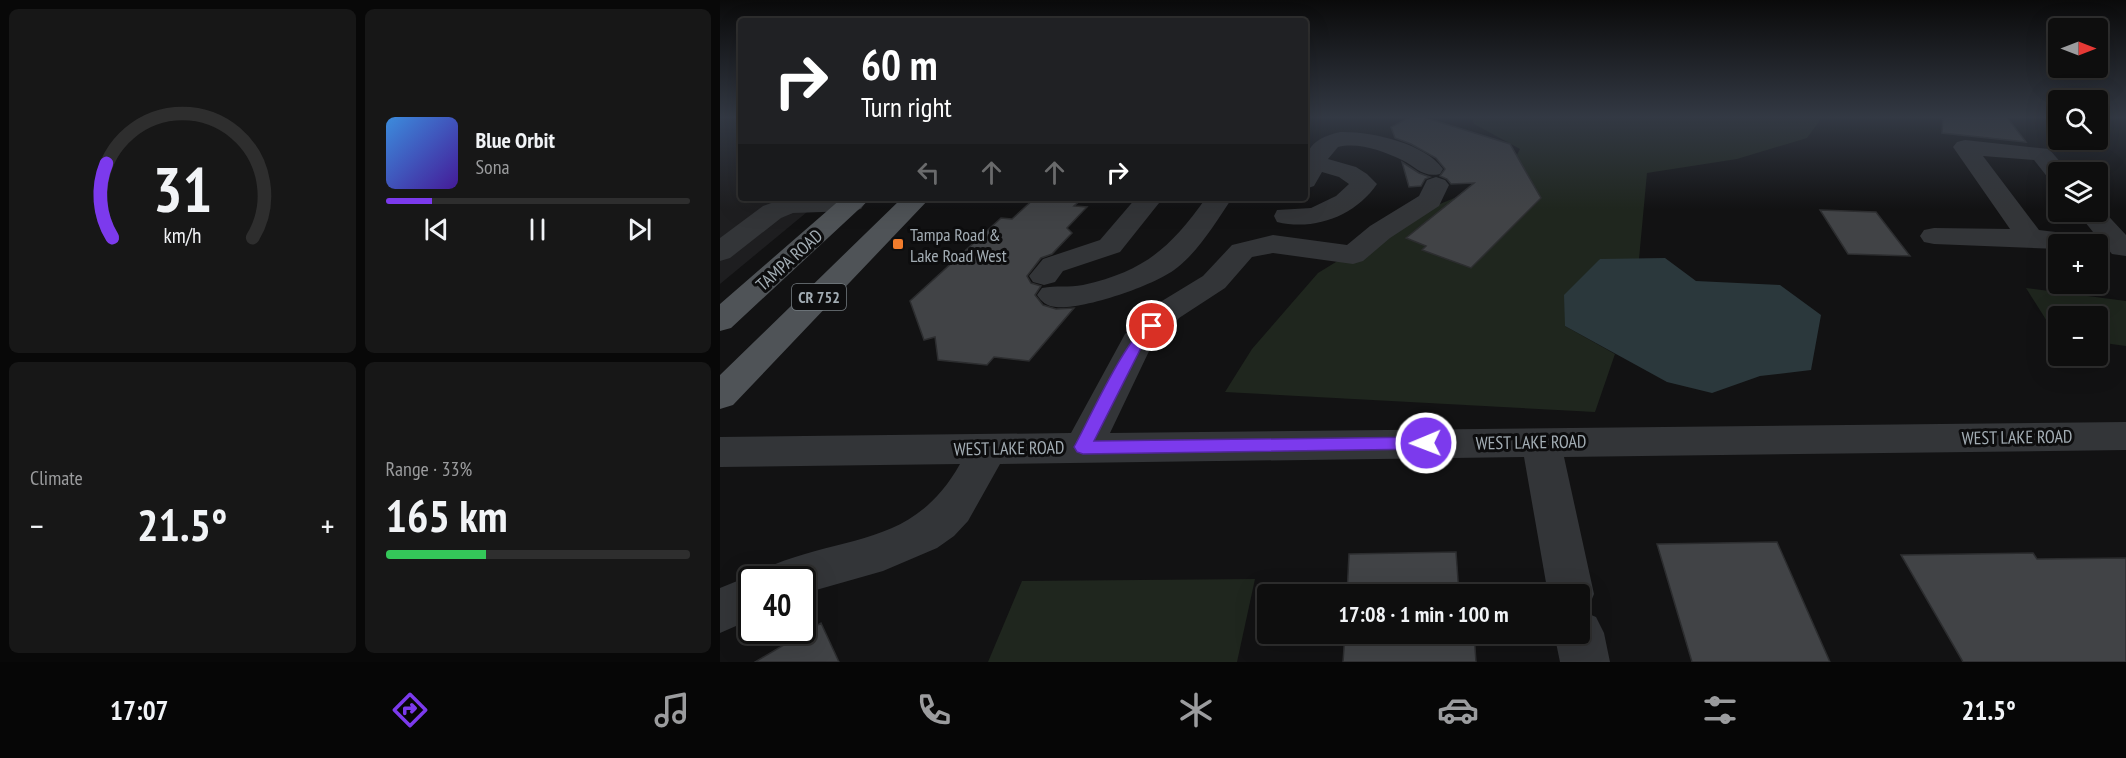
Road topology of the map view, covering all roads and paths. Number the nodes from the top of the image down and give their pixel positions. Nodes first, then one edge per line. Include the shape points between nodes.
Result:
1 (1324, 147) edge
2 (1387, 147) edge
3 (2048, 162) edge
4 (1310, 172) edge
5 (790, 201) edge
6 (854, 201) edge
7 (914, 201) edge
8 (1148, 201) edge
9 (1217, 201) edge
10 (1292, 207) edge
11 (2097, 222) edge
12 (1934, 236) dead end
13 (2030, 238) junction
14 (2048, 240) edge
15 (1273, 244) junction
16 (1110, 246) junction
17 (2115, 247) edge
18 (720, 252) edge
19 (1134, 278) junction
20 (1167, 311) junction
21 (720, 321) edge
22 (720, 396) edge
23 (2126, 436) edge
24 (1541, 442) junction
25 (1083, 447) junction
26 (988, 449) junction
27 (720, 452) edge
28 (816, 570) edge
29 (1569, 584) edge
30 (738, 604) edge
31 (720, 612) edge
32 (1581, 644) edge
33 (1585, 662) edge

1 - 4 street
2 - 15 street via 1426,163 1433,177 1430,200 1380,232 1353,255
3 - 13 street via 2041,154 1965,147
4 - 10 street via 1337,167 1355,174 1364,184 1345,202 1316,216
5 - 18 street
6 - 21 main road, TAMPA ROAD / CR 752
7 - 22 main road, CR 752
8 - 16 street
9 - 19 street via 1168,261
10 - 15 street
11 - 17 street
12 - 13 street
13 - 14 street
15 - 20 street via 1242,251 1214,282
16 - 19 street
16 - 19 street via 1053,265 1048,286 1056,298 1072,297
19 - 20 street
20 - 25 street via 1137,342
23 - 24 street, WEST LAKE ROAD
24 - 25 street, WEST LAKE ROAD
24 - 29 street
25 - 26 street, WEST LAKE ROAD
26 - 27 street, WEST LAKE ROAD
26 - 28 street via 954,509 929,533 884,552
30 - 31 street
32 - 33 street

